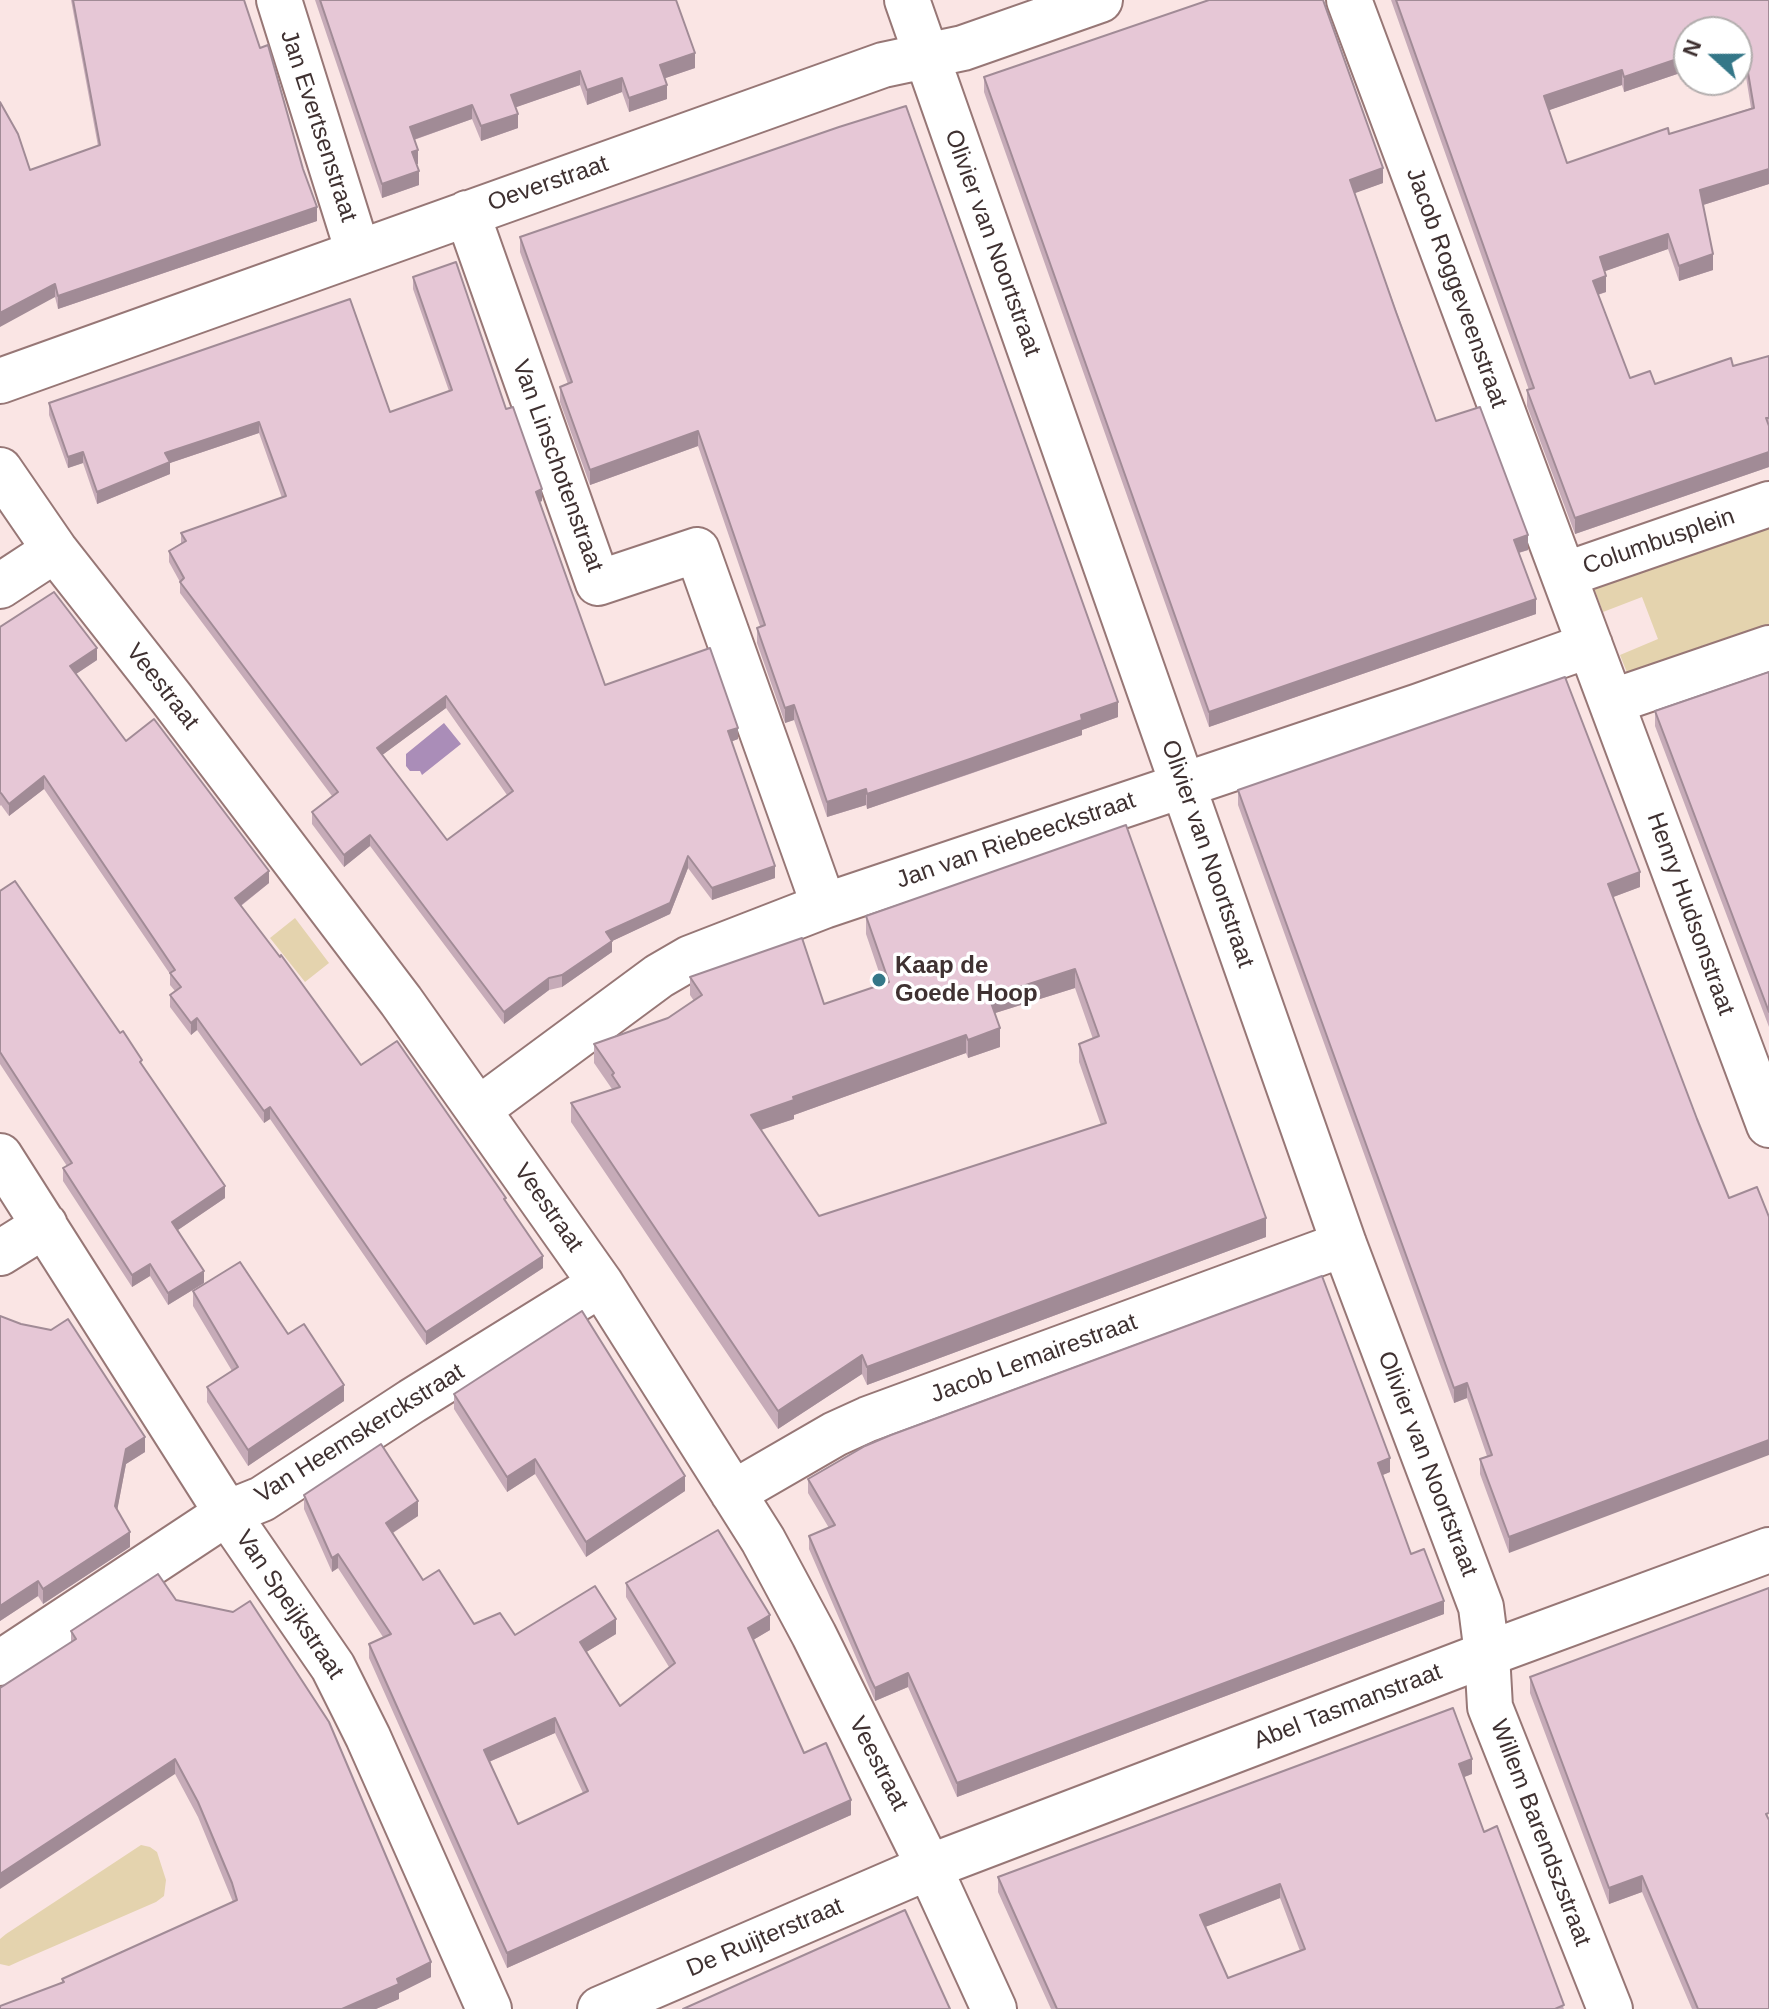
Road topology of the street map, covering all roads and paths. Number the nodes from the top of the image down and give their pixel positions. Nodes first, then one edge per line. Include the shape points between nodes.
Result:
1 (279, 0) edge
2 (907, 0) edge
3 (1100, 0) edge
4 (1349, 0) edge
5 (925, 55) junction
6 (467, 213) junction
7 (358, 252) junction
8 (0, 381) edge
9 (0, 470) edge
10 (1769, 504) edge
11 (55, 550) junction
12 (1564, 575) junction
13 (0, 586) edge
14 (1590, 645) junction
15 (1769, 648) edge
16 (1611, 702) junction
17 (1183, 784) junction
18 (824, 906) junction
19 (479, 1109) junction
20 (1769, 1125) edge
21 (0, 1156) edge
22 (45, 1225) junction
23 (1344, 1244) junction
24 (0, 1253) edge
25 (601, 1284) junction
26 (733, 1493) junction
27 (227, 1513) junction
28 (1769, 1550) edge
29 (1487, 1654) junction
30 (0, 1663) edge
31 (929, 1867) junction
32 (489, 2009) edge
33 (600, 2009) edge
34 (994, 2009) edge
35 (1610, 2009) edge

1 - 7 street, Jan Evertsenstraat
2 - 5 street, Olivier van Noortstraat
3 - 5 street, Oeverstraat via 963,48
4 - 12 street, Jacob Roggeveenstraat
5 - 6 street, Oeverstraat via 883,65
5 - 17 street, Olivier van Noortstraat
6 - 7 street, Oeverstraat
6 - 18 street, Van Linschotenstraat via 598,583 697,550
7 - 8 street, Oeverstraat
9 - 11 street, Veestraat
10 - 12 street, Columbusplein
11 - 13 street
11 - 19 street, Veestraat
12 - 14 street, Columbusplein
14 - 16 street, Columbusplein
14 - 17 street, Jan van Riebeeckstraat
15 - 16 street
16 - 20 street, Henry Hudsonstraat
17 - 18 street, Jan van Riebeeckstraat
17 - 23 street, Olivier van Noortstraat
18 - 19 street, Jan van Riebeeckstraat via 674,967
19 - 25 street, Veestraat
21 - 22 street, Van Speijkstraat
22 - 24 street
22 - 27 street, Van Speijkstraat
23 - 26 street, Jacob Lemairestraat via 868,1419
23 - 29 street, Olivier van Noortstraat via 1481,1607
25 - 26 street, Veestraat
25 - 27 street, Van Heemskerckstraat via 262,1499
26 - 31 street, Veestraat via 814,1635
27 - 30 street, Van Heemskerckstraat
27 - 32 street, Van Speijkstraat via 340,1679
28 - 29 street, Abel Tasmanstraat
29 - 31 street, Abel Tasmanstraat
29 - 35 street, Willem Barendszstraat via 1490,1707
31 - 33 street, De Ruijterstraat
31 - 34 street, Veestraat

